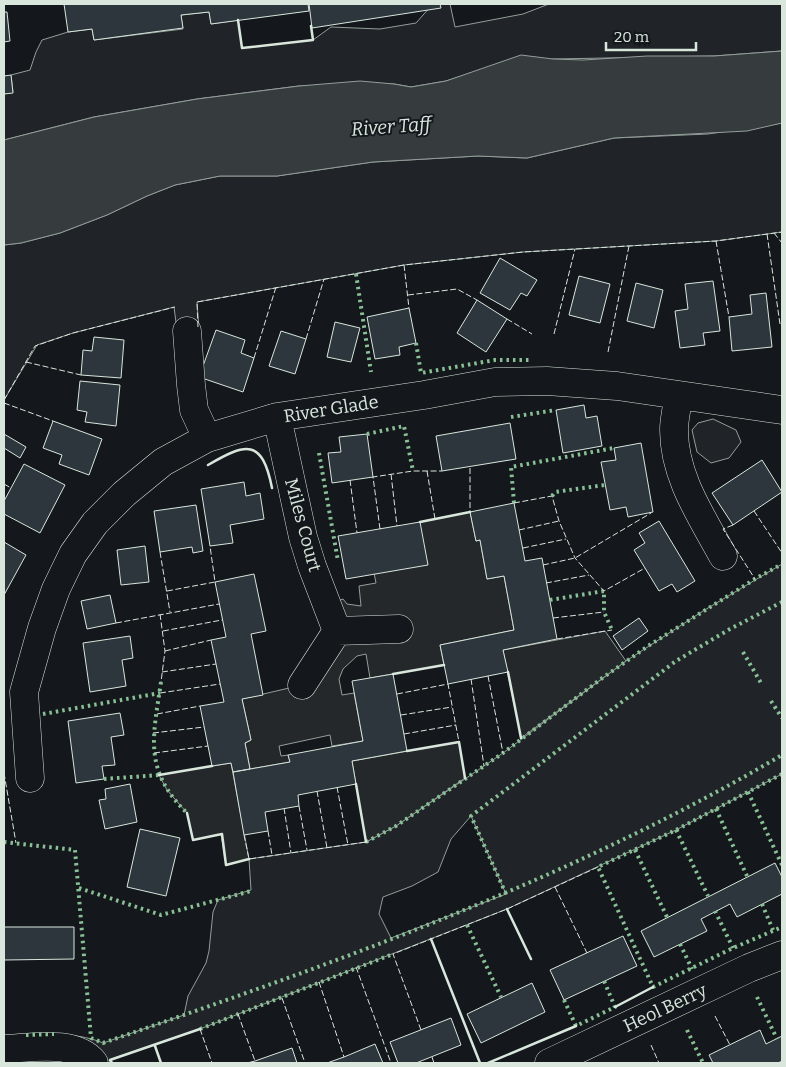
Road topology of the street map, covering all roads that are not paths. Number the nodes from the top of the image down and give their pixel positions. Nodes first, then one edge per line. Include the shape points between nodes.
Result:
1 (188, 331) dead end
2 (679, 395) junction
3 (782, 410) edge
4 (277, 417) junction
5 (207, 438) junction
6 (723, 556) dead end
7 (399, 628) dead end
8 (337, 631) junction
9 (302, 686) dead end
10 (14, 692) edge
11 (30, 778) dead end
12 (782, 955) edge
13 (4, 1049) edge
14 (94, 1063) edge
15 (548, 1063) edge

1 - 5 street via 194,410
2 - 3 street, River Glade
2 - 4 street, River Glade via 607,385 495,382
2 - 6 street via 674,428 680,472
4 - 5 street, River Glade
4 - 8 street, Miles Court via 303,537
5 - 10 street, River Glade via 164,462 124,494 95,523 73,554 56,589
7 - 8 street
8 - 9 street
10 - 11 street, River Glade
12 - 15 street, Heol Berry
13 - 14 street via 63,1047 89,1056

